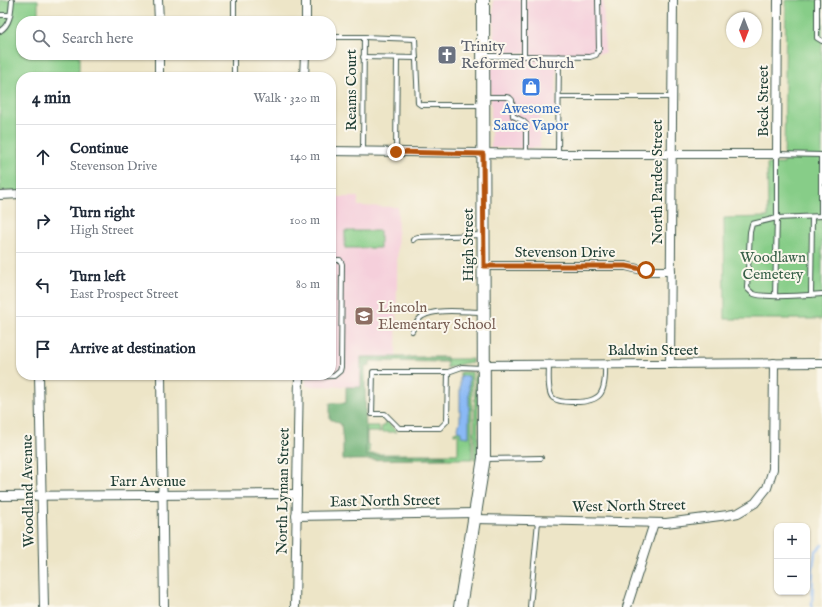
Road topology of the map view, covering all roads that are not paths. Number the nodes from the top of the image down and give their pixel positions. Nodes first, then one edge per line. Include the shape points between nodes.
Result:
1 (12, 0) edge
2 (158, 0) edge
3 (234, 0) edge
4 (306, 0) edge
5 (483, 0) edge
6 (524, 0) edge
7 (598, 0) edge
8 (673, 0) edge
9 (778, 0) edge
10 (817, 0) edge
11 (0, 15) edge
12 (159, 16) edge
13 (234, 16) edge
14 (306, 16) edge
15 (10, 17) junction
16 (0, 31) edge
17 (336, 37) edge
18 (364, 37) junction
19 (822, 41) edge
20 (483, 56) junction
21 (524, 56) junction
22 (559, 56) junction
23 (364, 57) junction
24 (397, 58) junction
25 (416, 58) junction
26 (159, 60) edge
27 (234, 60) edge
28 (305, 60) edge
29 (159, 72) edge
30 (234, 72) edge
31 (304, 72) edge
32 (559, 97) junction
33 (672, 97) junction
34 (484, 101) junction
35 (336, 151) edge
36 (363, 152) junction
37 (396, 152) junction
38 (483, 154) junction
39 (526, 154) junction
40 (558, 154) junction
41 (777, 154) junction
42 (671, 155) junction
43 (821, 155) edge
44 (16, 194) edge
45 (0, 195) edge
46 (822, 216) edge
47 (812, 217) junction
48 (777, 218) junction
49 (484, 235) junction
50 (413, 240) dead end
51 (336, 260) edge
52 (484, 266) junction
53 (671, 271) junction
54 (822, 294) edge
55 (811, 295) junction
56 (775, 296) junction
57 (484, 312) junction
58 (412, 331) dead end
59 (774, 363) junction
60 (822, 363) edge
61 (605, 364) junction
62 (670, 364) junction
63 (549, 365) junction
64 (484, 367) junction
65 (448, 372) junction
66 (336, 374) edge
67 (39, 380) edge
68 (161, 380) edge
69 (299, 380) edge
70 (541, 458) dead end
71 (484, 459) junction
72 (297, 494) junction
73 (163, 495) junction
74 (0, 496) edge
75 (42, 496) junction
76 (296, 516) junction
77 (475, 516) junction
78 (538, 521) junction
79 (654, 523) junction
80 (44, 607) edge
81 (164, 607) edge
82 (295, 607) edge
83 (460, 607) edge
84 (530, 607) edge
85 (627, 607) edge

1 - 15 lane
2 - 12 street
3 - 13 lane
4 - 14 street
5 - 20 main road, High Street
6 - 21 lane
7 - 22 lane via 599,49 596,55
8 - 33 street, North Pardee Street
9 - 41 street, Beck Street
10 - 19 lane via 817,38
11 - 15 lane
15 - 16 lane
17 - 18 lane, Reams Court
18 - 23 lane, Reams Court
18 - 25 lane via 415,39
20 - 21 lane
20 - 34 main road, High Street
21 - 22 lane
22 - 32 lane
23 - 24 lane
23 - 36 lane, Reams Court
24 - 25 lane
24 - 37 lane
25 - 34 lane via 418,103 421,105
26 - 29 street
27 - 30 lane
28 - 31 street
32 - 33 lane
32 - 40 lane
33 - 42 street, North Pardee Street
34 - 38 main road, High Street
34 - 39 lane via 506,97 512,100 513,116 526,124
35 - 36 street
36 - 37 street
37 - 38 street
38 - 39 street
38 - 49 main road, High Street
39 - 40 street
40 - 42 street
41 - 42 street
41 - 43 lane
41 - 48 lane
42 - 53 street, North Pardee Street
43 - 46 lane
44 - 45 street
46 - 47 lane
47 - 48 lane
47 - 55 lane
48 - 56 lane
48 - 56 lane via 752,224 748,288 756,295
49 - 50 lane via 418,237
49 - 52 main road, High Street
51 - 66 lane via 340,260 342,264 342,367
52 - 53 street, Stevenson Drive via 626,266
52 - 57 main road, High Street
53 - 62 street, North Pardee Street
54 - 55 lane
55 - 56 lane
57 - 58 lane via 432,312 419,319
57 - 64 main road, High Street
59 - 60 street, Baldwin Street
59 - 62 street, Baldwin Street
59 - 79 street, West North Street via 773,469 762,496 755,504 738,513
61 - 62 street, Baldwin Street
61 - 63 street, Baldwin Street
61 - 63 lane via 603,391 598,397 581,402 559,401 553,398 549,385
63 - 64 street, Baldwin Street
64 - 65 lane via 462,367
64 - 71 main road, High Street
65 - 65 lane via 373,372 372,414 385,414 399,428 440,428 447,421
67 - 75 street, Woodland Avenue
68 - 73 street
69 - 72 street, North Lyman Street
70 - 71 lane
71 - 77 main road, High Street
72 - 73 street, Farr Avenue
72 - 76 street, North Lyman Street
73 - 75 street, Farr Avenue
73 - 81 street
74 - 75 street, Farr Avenue
75 - 80 street, Woodland Avenue
76 - 77 street, East North Street
76 - 82 street, North Lyman Street
77 - 78 street, West North Street
77 - 83 main road, High Street
78 - 79 street, West North Street
78 - 84 lane
79 - 85 street

